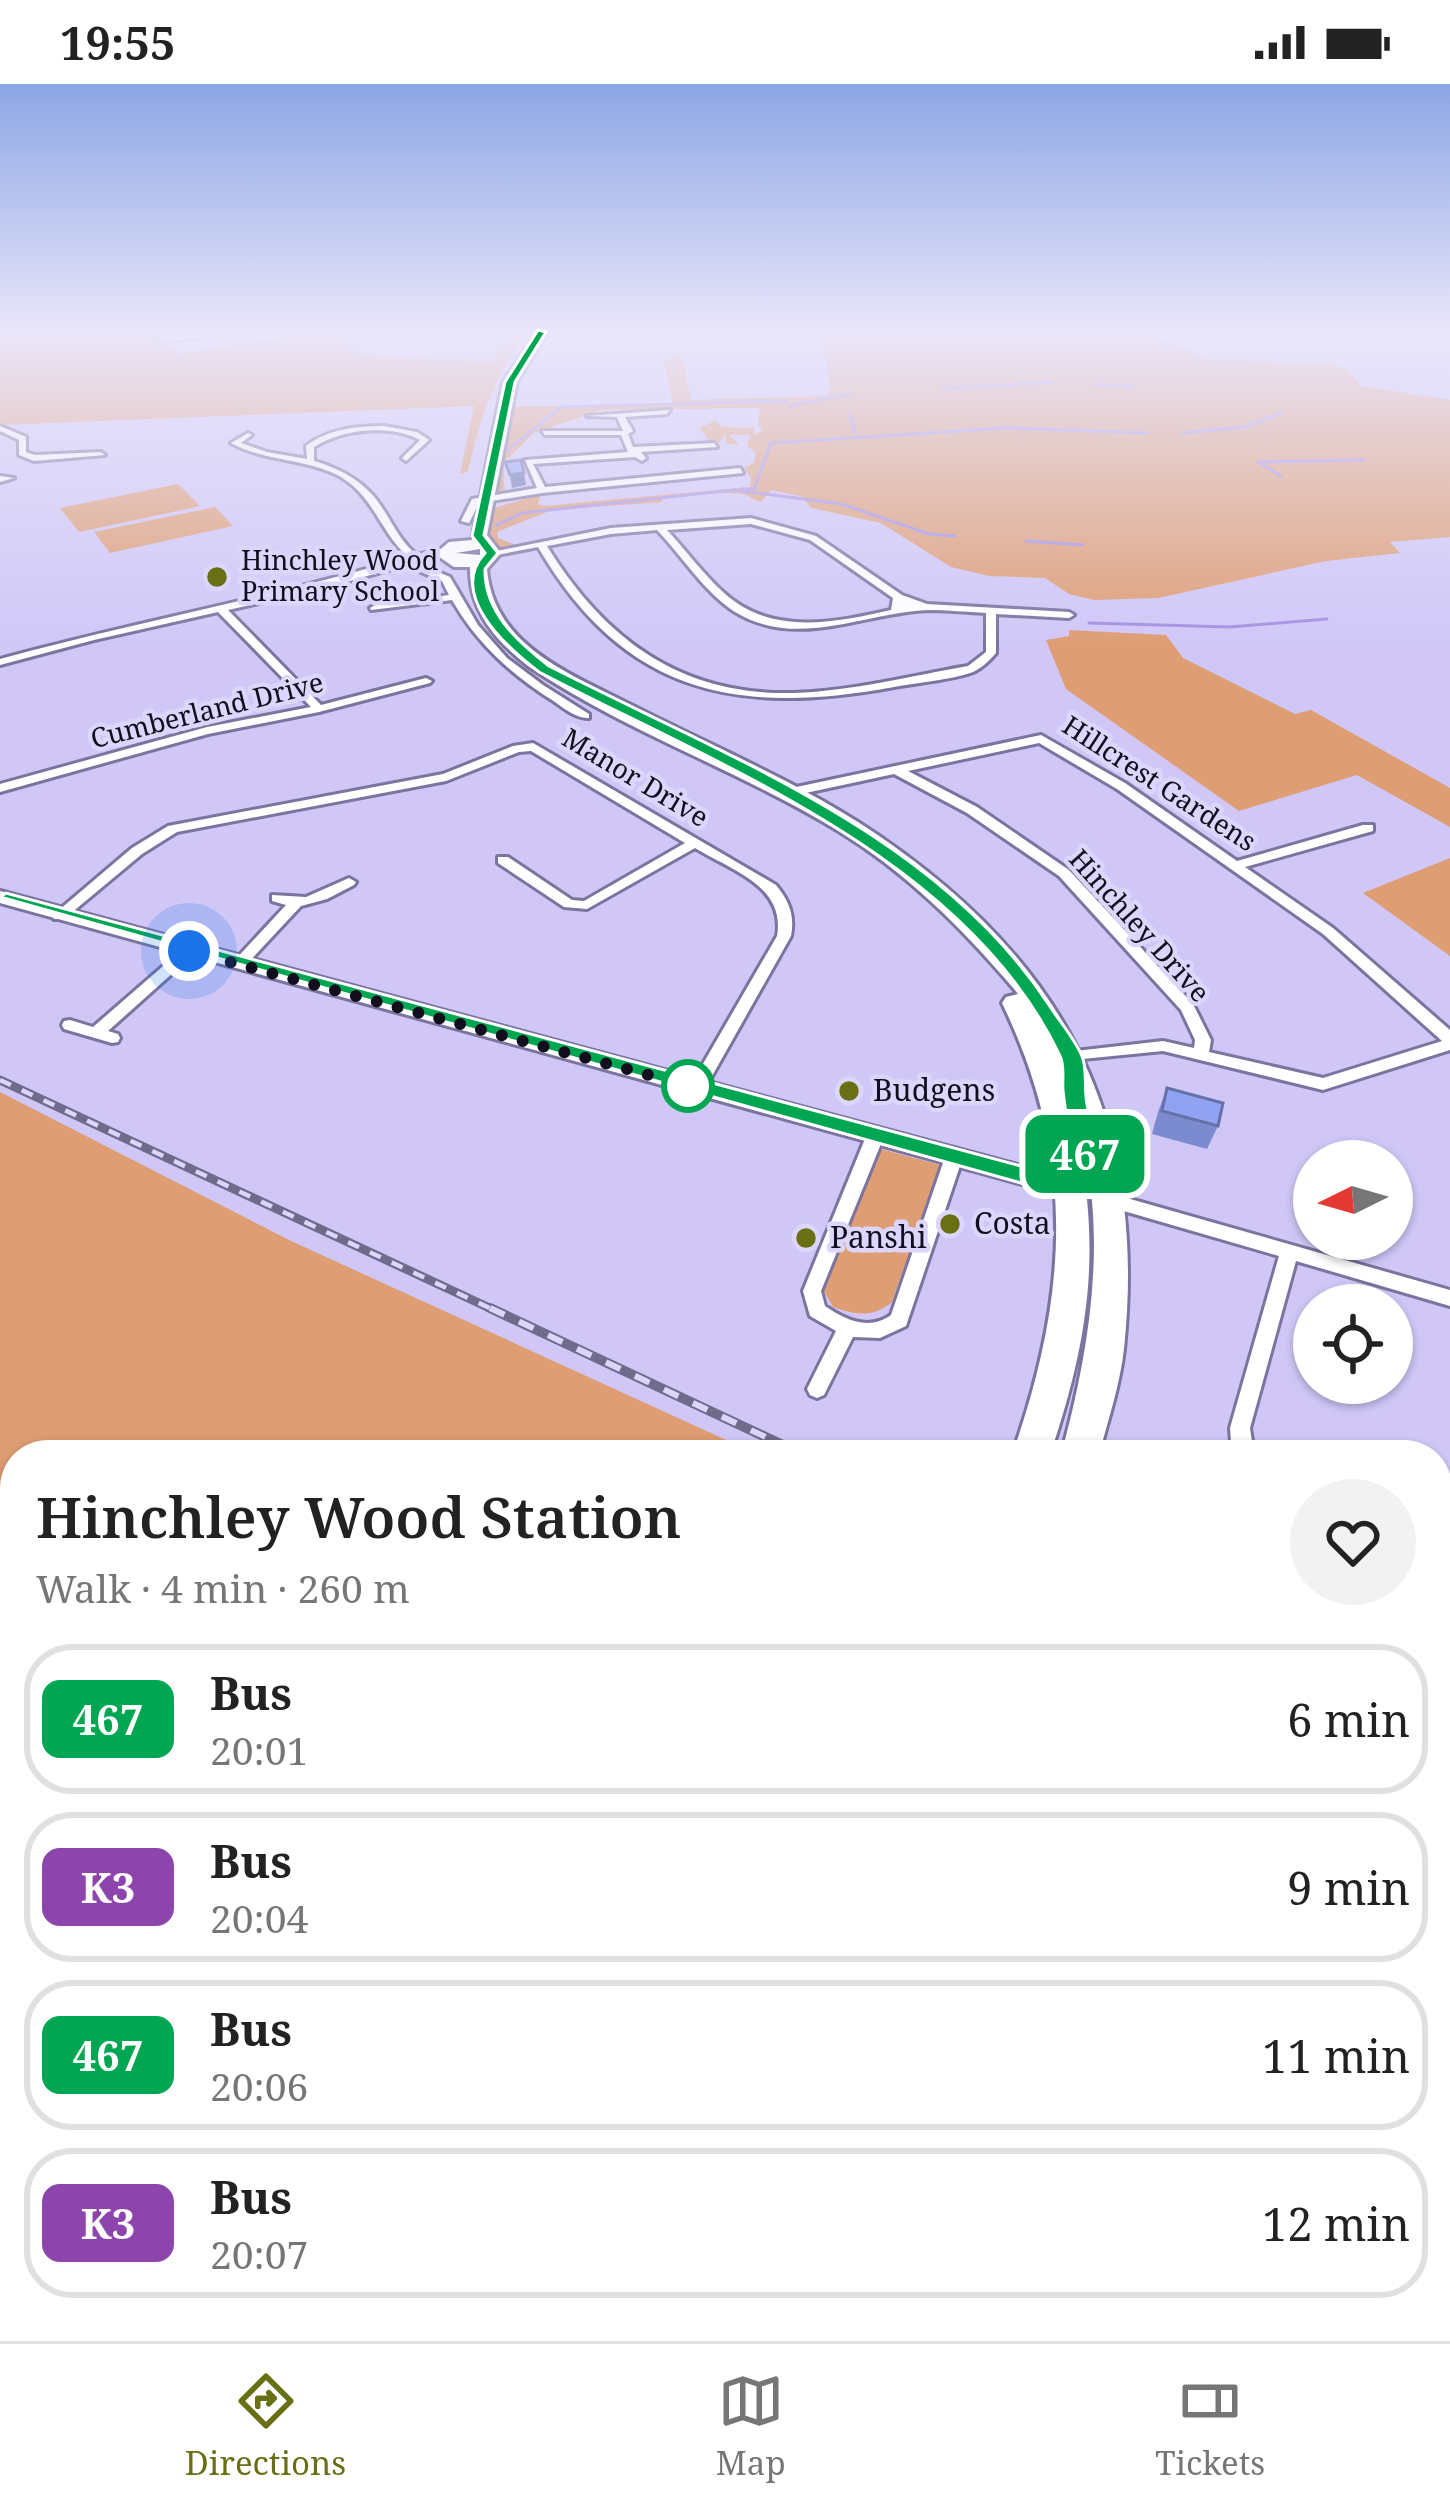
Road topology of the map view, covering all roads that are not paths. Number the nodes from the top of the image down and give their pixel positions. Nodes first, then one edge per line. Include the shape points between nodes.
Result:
1 (20, 437) edge
2 (244, 437) edge
3 (324, 437) edge
4 (420, 437) edge
5 (487, 437) edge
6 (498, 437) edge
7 (626, 437) edge
8 (714, 445) dead end
9 (634, 451) junction
10 (101, 454) dead end
11 (46, 457) junction
12 (406, 458) dead end
13 (311, 459) junction
14 (38, 468) dead end
15 (740, 471) dead end
16 (655, 478) junction
17 (542, 490) junction
18 (485, 502) junction
19 (466, 521) junction
20 (658, 526) junction
21 (542, 547) junction
22 (485, 552) junction
23 (451, 554) junction
24 (413, 559) junction
25 (454, 597) junction
26 (898, 597) junction
27 (389, 606) junction
28 (375, 608) dead end
29 (926, 608) junction
30 (221, 609) junction
31 (991, 611) junction
32 (895, 612) junction
33 (1069, 615) dead end
34 (401, 627) dead end
35 (0, 662) edge
36 (426, 681) dead end
37 (320, 709) junction
38 (584, 716) dead end
39 (898, 771) junction
40 (0, 788) edge
41 (787, 794) junction
42 (1368, 828) dead end
43 (696, 842) junction
44 (503, 860) dead end
45 (1235, 865) junction
46 (349, 882) dead end
47 (1, 898) edge
48 (277, 898) dead end
49 (296, 904) junction
50 (59, 916) junction
51 (189, 951) junction
52 (239, 964) junction
53 (70, 1025) dead end
54 (1450, 1041) edge
55 (1201, 1053) junction
56 (1064, 1061) junction
57 (697, 1088) junction
58 (876, 1134) junction
59 (956, 1154) junction
60 (1071, 1189) junction
61 (1109, 1200) junction
62 (1291, 1251) junction
63 (1450, 1298) edge
64 (847, 1328) junction
65 (1066, 1344) junction
66 (817, 1389) dead end
67 (1035, 1440) edge
68 (1084, 1440) edge
69 (1241, 1440) edge

1 - 11 street via 22,453
2 - 13 street via 235,443
3 - 13 street via 310,446
4 - 12 street
5 - 19 highway
6 - 18 highway
7 - 9 street
8 - 9 street
9 - 16 street
9 - 17 street via 528,462
10 - 11 street
11 - 14 street
13 - 24 street via 380,503 397,544
15 - 16 street
16 - 17 street
17 - 18 street
18 - 19 street via 475,501
18 - 22 highway via 478,536
19 - 23 highway
20 - 21 street
20 - 26 street via 722,520 785,528 813,538
20 - 32 street via 723,598 758,619 817,625
21 - 22 street
21 - 31 street via 573,600 620,643 667,669 744,694 790,696 971,669 991,653
22 - 23 highway
22 - 41 highway via 479,594 520,650
23 - 24 street
23 - 56 highway via 484,626 539,675 796,811 915,886 983,953
24 - 25 street via 446,579
24 - 30 street
25 - 27 street
25 - 38 street via 487,648
26 - 29 street
26 - 32 street
27 - 28 street
27 - 34 street
29 - 31 street
29 - 32 street
30 - 35 street
30 - 37 street
31 - 33 street
36 - 37 street, Cumberland Drive
37 - 40 street, Cumberland Drive
39 - 41 street, Hillcrest Gardens
39 - 45 street, Hillcrest Gardens via 1041,739
39 - 55 street, Hinchley Drive via 1064,874 1188,1007
41 - 56 highway via 891,854 962,911 1023,980
42 - 45 street
43 - 44 street via 586,904 568,904
43 - 50 street, Manor Drive via 548,752 517,748 446,777 173,829
43 - 57 street, Manor Drive via 771,888 788,919
45 - 54 street, Hillcrest Gardens via 1328,931
46 - 49 street
47 - 50 street
48 - 49 street
49 - 52 street
50 - 51 street
51 - 52 street
51 - 53 street via 104,1036
52 - 57 street
54 - 55 street, Hillcrest Gardens via 1323,1084
55 - 56 street, Hillcrest Gardens via 1163,1046
56 - 60 highway
56 - 61 highway via 1093,1112
57 - 58 street
58 - 59 street
58 - 64 street via 812,1291 817,1310
59 - 60 street
59 - 64 street via 899,1320 884,1330
60 - 61 street
60 - 65 highway
61 - 62 street
61 - 65 highway via 1090,1212 1078,1320
61 - 68 highway via 1106,1353
62 - 63 street
62 - 69 street
64 - 66 street
65 - 67 highway

